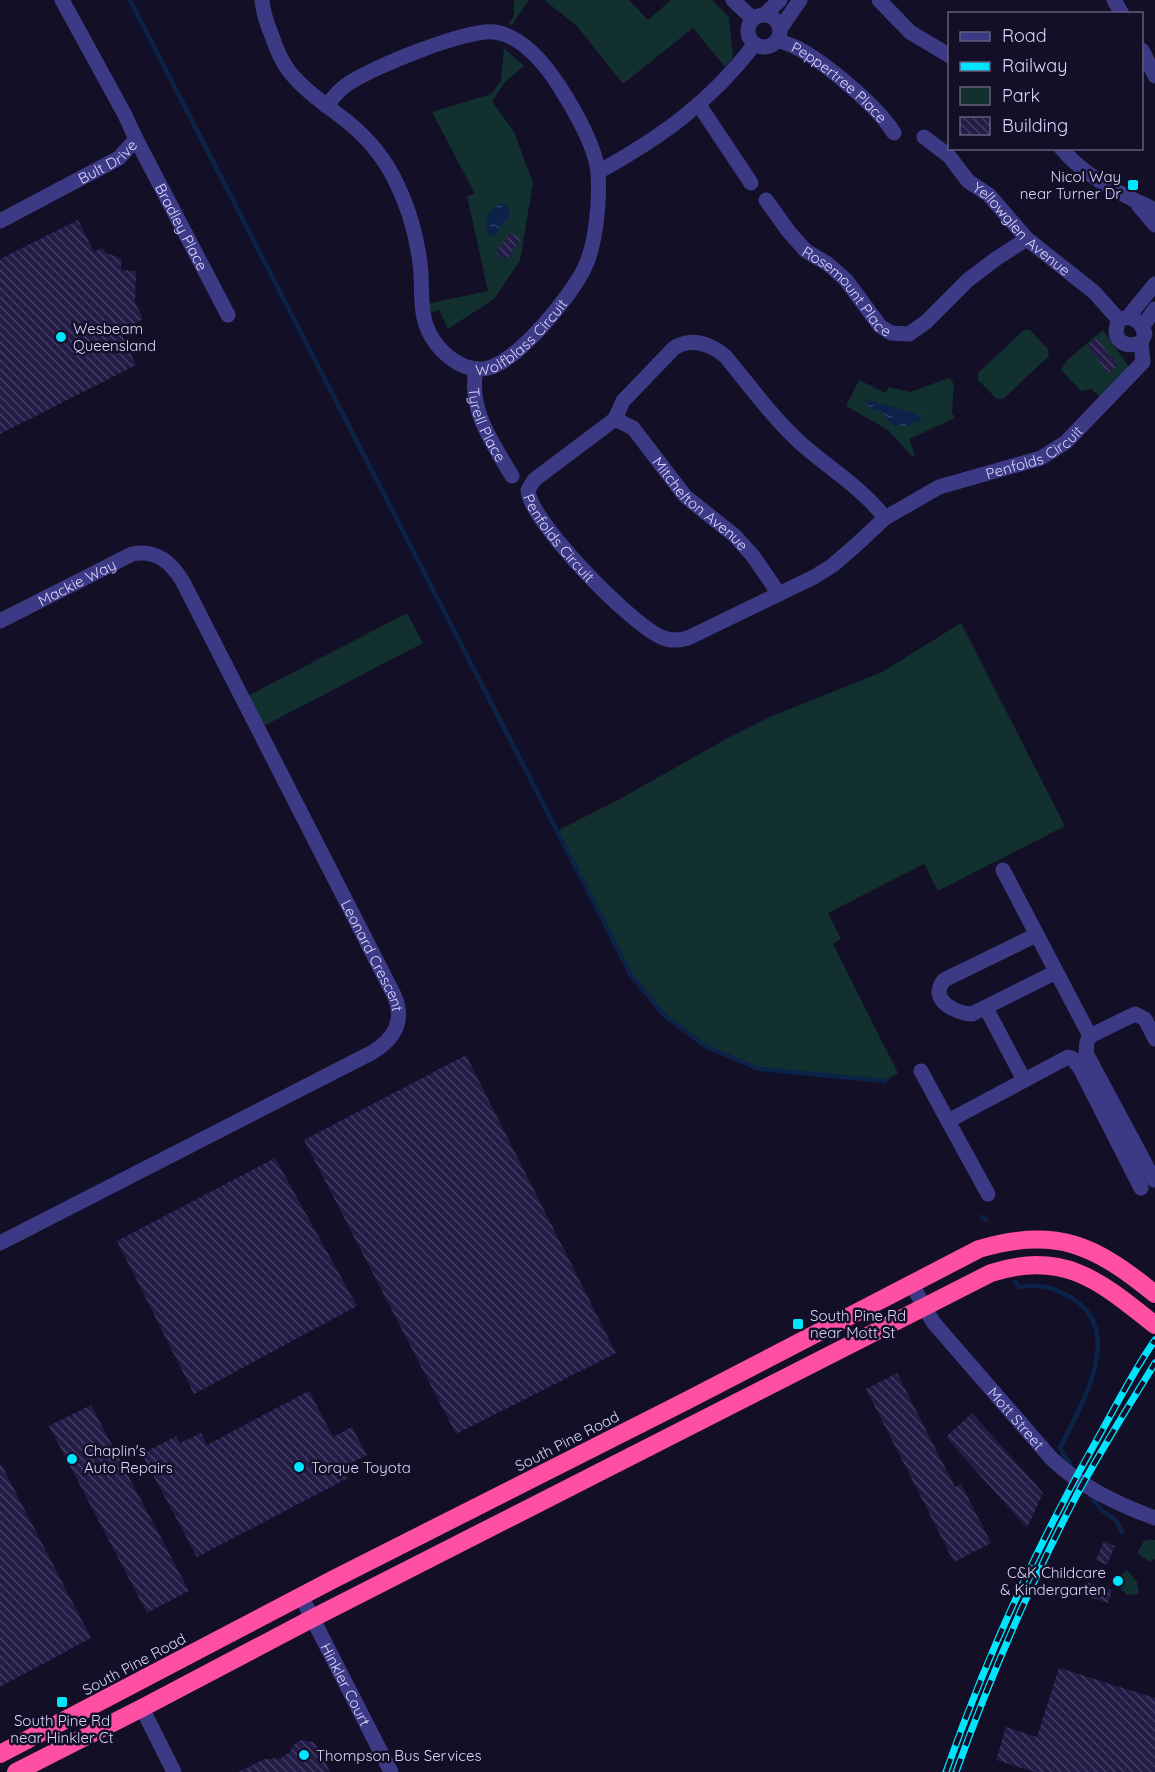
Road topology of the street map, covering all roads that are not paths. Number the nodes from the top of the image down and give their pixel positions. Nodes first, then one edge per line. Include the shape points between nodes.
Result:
1 (62, 0) edge
2 (262, 0) edge
3 (733, 0) edge
4 (780, 0) edge
5 (879, 0) edge
6 (798, 3) edge
7 (759, 17) junction
8 (779, 34) junction
9 (755, 44) junction
10 (1143, 52) edge
11 (948, 55) edge
12 (1155, 76) edge
13 (699, 105) junction
14 (326, 106) junction
15 (894, 133) dead end
16 (924, 137) dead end
17 (136, 139) junction
18 (1063, 150) edge
19 (598, 172) junction
20 (751, 183) dead end
21 (766, 200) dead end
22 (1136, 201) junction
23 (1155, 211) edge
24 (0, 221) edge
25 (1155, 225) edge
26 (1027, 239) junction
27 (1155, 284) edge
28 (1155, 309) edge
29 (228, 315) dead end
30 (1124, 318) junction
31 (1146, 335) edge
32 (476, 369) junction
33 (615, 419) junction
34 (512, 476) dead end
35 (885, 518) junction
36 (154, 554) joint
37 (779, 594) junction
38 (0, 621) edge
39 (1003, 870) dead end
40 (1036, 934) junction
41 (1056, 972) junction
42 (986, 1008) junction
43 (1090, 1036) junction
44 (1155, 1039) edge
45 (1079, 1055) junction
46 (921, 1071) dead end
47 (1024, 1080) junction
48 (948, 1121) junction
49 (1148, 1184) edge
50 (988, 1194) dead end
51 (0, 1243) edge
52 (911, 1283) junction
53 (1155, 1294) edge
54 (923, 1306) junction
55 (1155, 1325) edge
56 (1155, 1518) edge
57 (301, 1596) junction
58 (313, 1618) junction
59 (142, 1708) junction
60 (0, 1754) edge
61 (16, 1772) edge
62 (174, 1772) edge
63 (391, 1772) edge

1 - 17 street, Bult Drive
2 - 14 street, Wolfblass Circuit via 266,22 292,76
3 - 7 street
4 - 7 street
5 - 11 street via 910,32
6 - 8 street
7 - 8 street via 775,19
7 - 9 street via 748,29
8 - 9 street via 768,46
8 - 15 street, Peppertree Place via 826,67 885,118
9 - 13 street
10 - 12 street
13 - 19 street via 666,132
13 - 20 street
14 - 19 street via 344,86 395,61 468,34 505,34 532,53 557,82 578,119
14 - 32 street, Wolfblass Circuit via 365,136 386,163 402,193 414,230 421,311 429,331 448,356 461,366
16 - 26 street, Yellowglen Avenue via 949,156 968,182 989,195
17 - 24 street, Bult Drive via 118,158
17 - 29 street, Bradley Place
18 - 22 street via 1082,170
19 - 32 street, Wolfblass Circuit via 590,253 575,284 530,340 504,361
21 - 26 street, Rosemount Place via 806,251 846,280 880,326 891,333 909,334 918,328 969,280
22 - 23 street
22 - 25 street
26 - 30 street, Yellowglen Avenue
27 - 30 street
28 - 31 street
30 - 31 street via 1136,319
30 - 31 street via 1115,328 1124,344 1132,346
31 - 35 street, Penfolds Circuit via 1143,362 1066,442 1041,458 939,487
32 - 34 street, Tyrell Place via 474,395 478,415
33 - 35 street, Penfolds Circuit via 623,401 674,348 687,343 706,344 725,356 805,447 862,492
33 - 37 street, Mitchelton Avenue via 633,428 685,496 735,536
33 - 37 street, Penfolds Circuit via 534,480 528,490 530,502 591,579 651,632 680,641
35 - 37 street, Penfolds Circuit via 833,565
36 - 38 street, Mackie Way via 126,556
36 - 51 street, Leonard Crescent via 168,563 183,582 394,994 398,1021 389,1040 373,1052
39 - 40 street
40 - 41 street
40 - 42 street via 940,985 939,994 948,1007 972,1014
41 - 42 street
41 - 43 street
42 - 47 street
43 - 44 street via 1135,1014 1145,1019
43 - 45 street
45 - 47 street
45 - 49 street via 1080,1068
46 - 48 street
47 - 48 street
48 - 50 street
52 - 53 highway, South Pine Road via 979,1249 1010,1241 1049,1239 1094,1251
52 - 54 street, Mott Street
52 - 57 highway, South Pine Road
54 - 55 highway via 991,1273 1021,1265 1044,1265 1073,1270 1104,1285
54 - 56 street, Mott Street via 943,1334 1065,1472 1100,1494
54 - 58 highway
57 - 58 street, Hinkler Court
57 - 60 highway, South Pine Road
58 - 59 highway
58 - 63 street, Hinkler Court
59 - 61 highway
59 - 62 street

